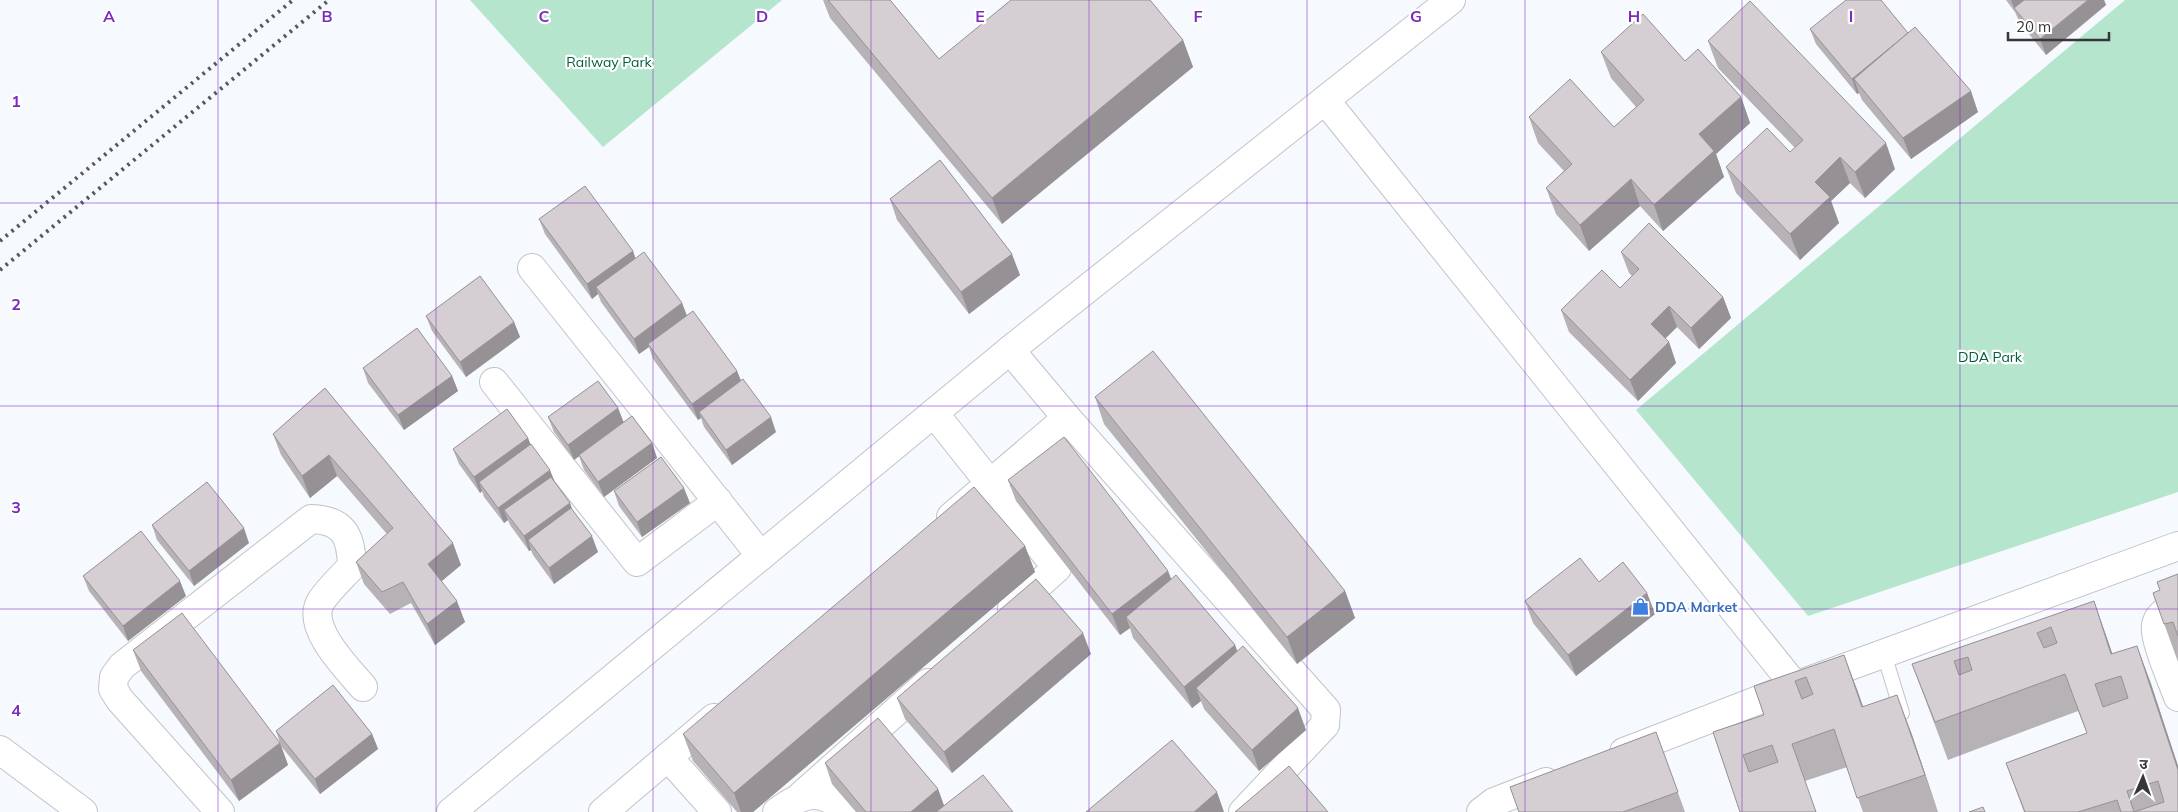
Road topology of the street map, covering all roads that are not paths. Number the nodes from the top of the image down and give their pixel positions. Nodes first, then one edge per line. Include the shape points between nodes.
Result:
1 (1451, 0) edge
2 (1325, 100) junction
3 (532, 268) dead end
4 (1010, 350) junction
5 (494, 382) dead end
6 (934, 413) junction
7 (1067, 418) junction
8 (990, 484) junction
9 (718, 501) junction
10 (930, 534) edge
11 (2178, 546) edge
12 (761, 556) junction
13 (2178, 604) edge
14 (991, 626) edge
15 (1884, 654) junction
16 (948, 665) edge
17 (1795, 686) junction
18 (362, 687) dead end
19 (2178, 697) edge
20 (735, 699) edge
21 (1907, 728) edge
22 (0, 750) edge
23 (668, 757) junction
24 (1603, 760) edge
25 (1567, 774) edge
26 (802, 795) junction
27 (1491, 809) edge
28 (83, 812) edge
29 (220, 812) edge
30 (451, 812) edge
31 (602, 812) edge
32 (717, 812) edge
33 (777, 812) edge
34 (846, 812) edge
35 (1243, 812) edge

1 - 2 street
2 - 4 street
2 - 17 street
3 - 9 street
4 - 6 street
4 - 7 street
5 - 9 street via 637,562
6 - 8 street
6 - 12 street
7 - 8 street
7 - 35 street via 1326,710 1325,725
8 - 10 street
8 - 14 street via 1057,568
9 - 12 street
11 - 15 street
12 - 30 street
13 - 19 street via 2164,612 2156,625
15 - 17 street
15 - 21 lane
16 - 26 street
17 - 24 street
18 - 29 street via 321,634 317,618 320,602 352,566 352,547 345,532 327,520 311,519 122,666 114,677 112,689 120,700
20 - 23 street
22 - 28 street
23 - 31 street
23 - 32 street
25 - 27 street
26 - 33 street
26 - 34 street via 821,796 838,803

